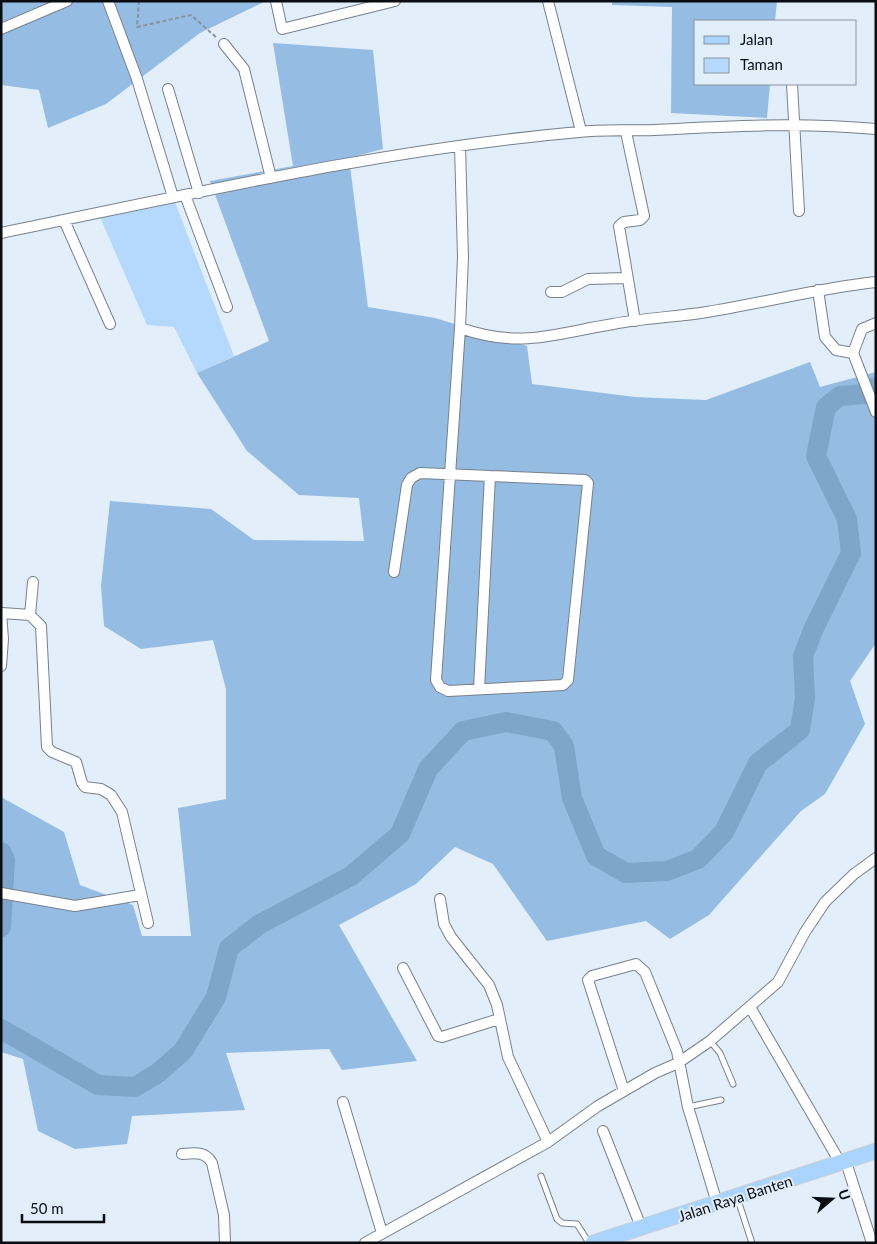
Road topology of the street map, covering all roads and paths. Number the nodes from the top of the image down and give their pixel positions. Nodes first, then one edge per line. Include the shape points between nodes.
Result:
1 (67, 1) edge
2 (108, 1) edge
3 (139, 1) edge
4 (276, 1) edge
5 (395, 1) edge
6 (548, 1) edge
7 (1, 29) edge
8 (224, 44) joint
9 (792, 85) edge
10 (168, 89) dead end
11 (794, 126) junction
12 (876, 129) edge
13 (581, 131) junction
14 (626, 132) junction
15 (460, 146) junction
16 (271, 178) junction
17 (199, 193) junction
18 (185, 195) junction
19 (173, 197) junction
20 (799, 211) dead end
21 (64, 220) junction
22 (1, 233) edge
23 (626, 278) junction
24 (876, 282) edge
25 (818, 290) junction
26 (551, 292) dead end
27 (228, 307) dead end
28 (635, 321) junction
29 (876, 323) edge
30 (110, 324) dead end
31 (460, 328) junction
32 (855, 357) junction
33 (876, 412) edge
34 (450, 474) junction
35 (490, 476) junction
36 (394, 572) dead end
37 (33, 582) dead end
38 (2, 613) edge
39 (30, 615) junction
40 (1, 666) edge
41 (479, 689) junction
42 (876, 858) edge
43 (1, 893) edge
44 (140, 895) junction
45 (440, 899) dead end
46 (148, 924) dead end
47 (402, 968) dead end
48 (750, 1007) junction
49 (499, 1019) junction
50 (710, 1041) junction
51 (678, 1062) junction
52 (733, 1084) dead end
53 (624, 1091) junction
54 (721, 1100) dead end
55 (343, 1102) dead end
56 (688, 1107) junction
57 (603, 1131) dead end
58 (548, 1142) junction
59 (876, 1151) edge
60 (182, 1154) dead end
61 (843, 1163) junction
62 (542, 1176) dead end
63 (737, 1197) junction
64 (717, 1203) junction
65 (641, 1227) junction
66 (382, 1233) junction
67 (226, 1243) edge
68 (365, 1243) edge
69 (589, 1243) edge
70 (593, 1243) edge
71 (752, 1243) edge
72 (872, 1243) edge

1 - 7 street
2 - 19 street via 138,79
3 - 8 path via 137,27 191,15
4 - 5 street via 282,29
6 - 13 street
8 - 16 street via 244,69
9 - 11 street
10 - 17 street
11 - 12 street
11 - 14 street
11 - 20 street
13 - 14 street
13 - 15 street
14 - 23 street via 644,216 619,226
15 - 16 street
15 - 31 street via 463,257
16 - 17 street
17 - 18 street
18 - 19 street
18 - 27 street
19 - 21 street
21 - 22 street
21 - 30 street
23 - 26 street via 588,279 562,292
23 - 28 street
24 - 25 street
25 - 28 street via 707,312
25 - 32 street via 825,337 836,350
28 - 31 street via 525,340 500,339
29 - 32 street via 862,329
31 - 34 street
32 - 33 street
34 - 35 street
34 - 36 street via 420,473 407,485
34 - 41 street via 436,680 448,691
35 - 41 street
35 - 41 street via 584,480 589,488 568,680 555,687
37 - 39 street
38 - 39 street
38 - 40 street
39 - 44 street via 41,626 47,746 52,752 76,762 85,787 101,789 118,802 126,823
42 - 48 street via 825,902 778,982
43 - 44 street via 75,906
44 - 46 street
45 - 49 street via 444,924 461,952 489,985
47 - 49 street via 438,1036
48 - 50 street
48 - 61 street
49 - 58 street via 508,1057
50 - 51 street
50 - 52 lane via 720,1053
51 - 53 street
51 - 53 street via 674,1042 640,965 592,976 588,980 589,985
51 - 56 street
53 - 58 street
54 - 56 lane
55 - 66 street
56 - 64 street
57 - 65 street
58 - 66 street
59 - 61 main road, Jalan Raya Banten
60 - 67 street via 202,1153 212,1163 224,1215
61 - 63 main road, Jalan Raya Banten
61 - 72 street
62 - 69 lane via 557,1219 562,1223 579,1225
63 - 64 main road, Jalan Raya Banten
63 - 71 lane
64 - 65 main road, Jalan Raya Banten
65 - 70 main road, Jalan Raya Banten
66 - 68 street

